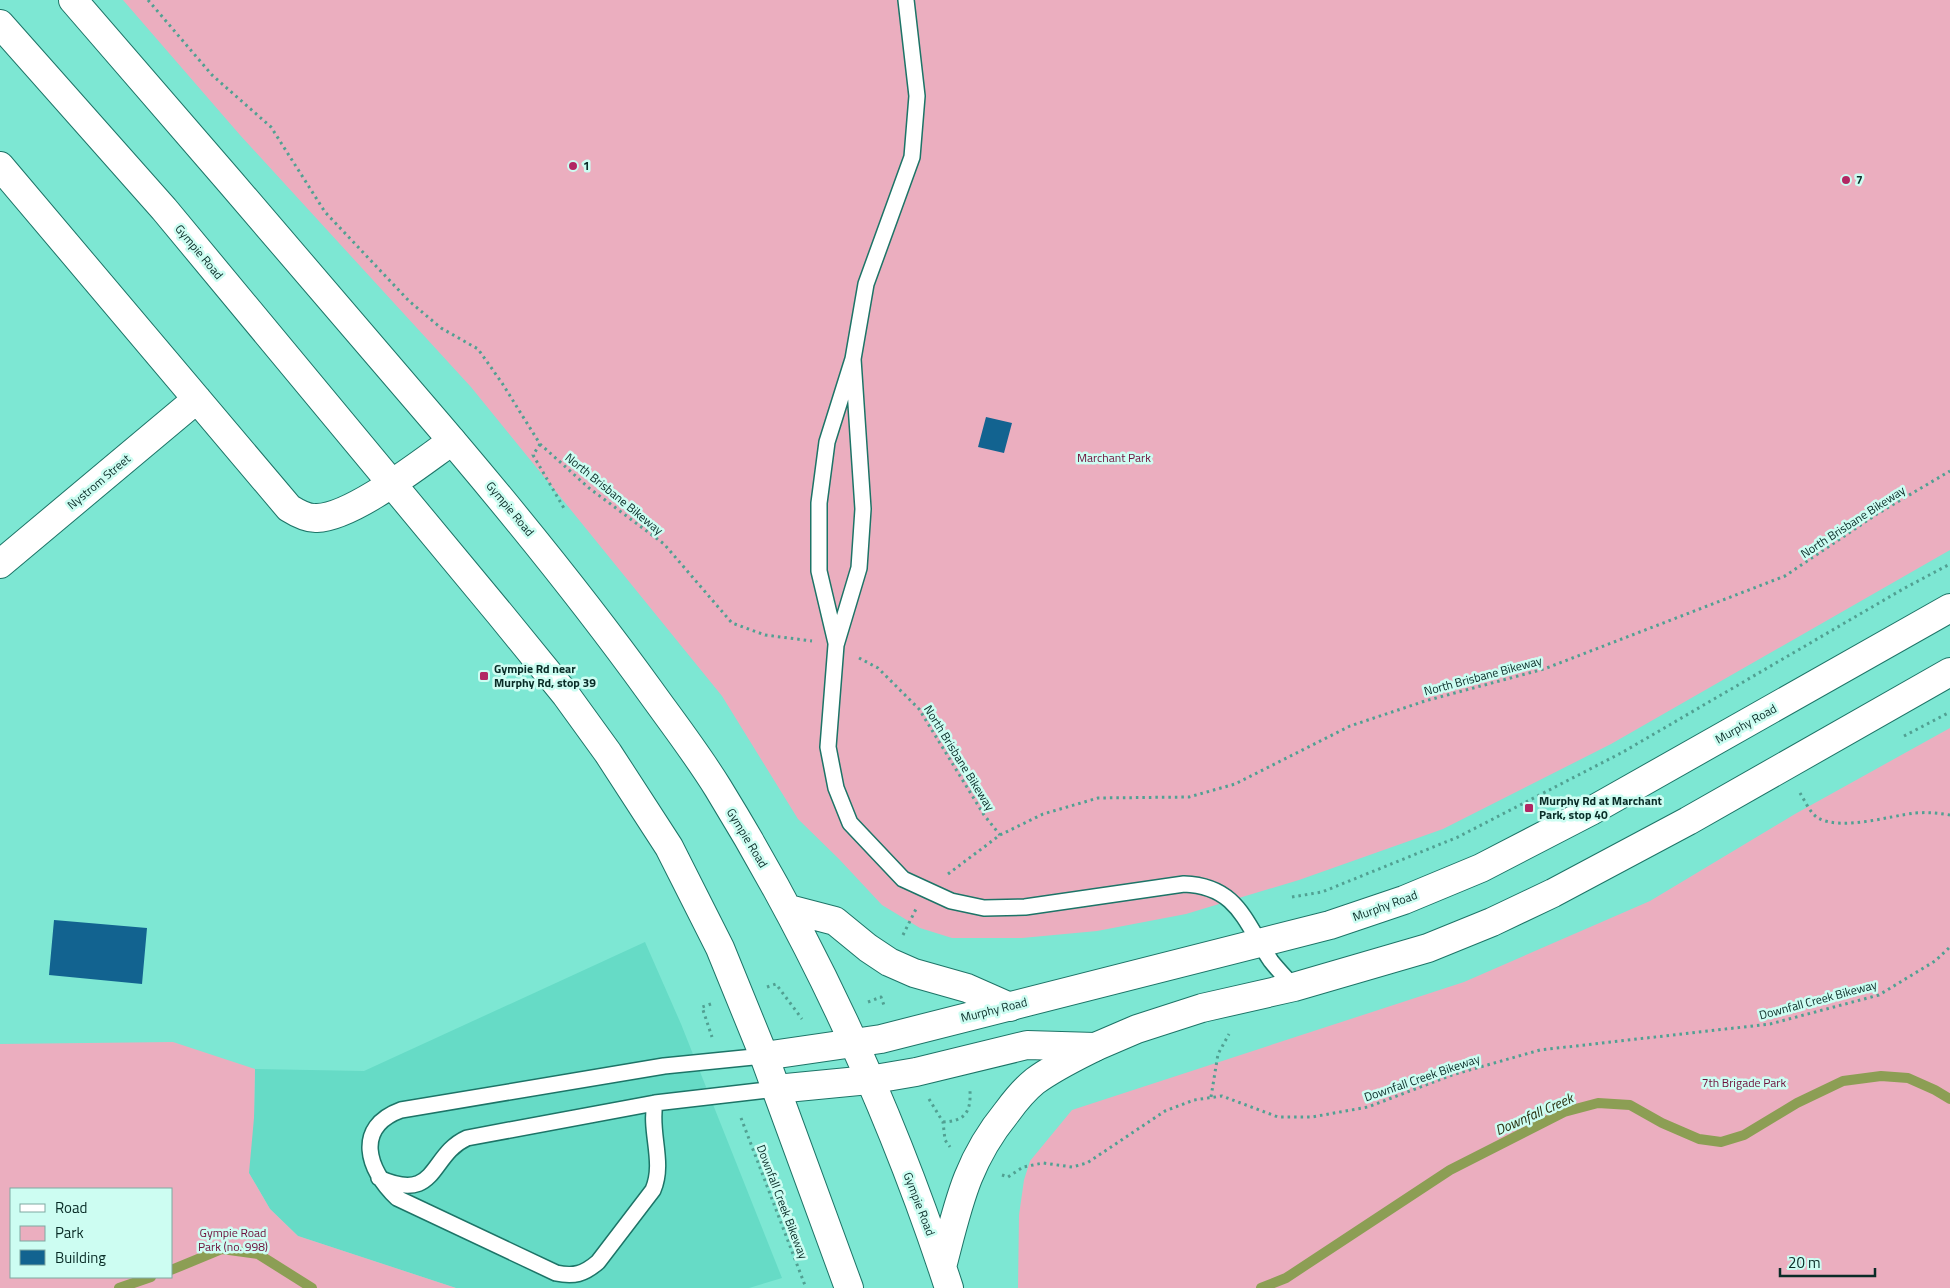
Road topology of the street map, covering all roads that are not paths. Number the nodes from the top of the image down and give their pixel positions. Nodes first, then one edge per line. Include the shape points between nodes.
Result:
1 (73, 0) edge
2 (906, 0) edge
3 (0, 24) edge
4 (0, 166) edge
5 (852, 359) junction
6 (197, 399) junction
7 (452, 441) junction
8 (391, 484) junction
9 (0, 564) edge
10 (1950, 608) edge
11 (836, 645) junction
12 (1950, 672) edge
13 (789, 909) junction
14 (1260, 943) junction
15 (1294, 987) junction
16 (1010, 1006) junction
17 (853, 1044) junction
18 (1095, 1047) junction
19 (764, 1056) junction
20 (869, 1080) junction
21 (776, 1089) junction
22 (655, 1103) junction
23 (378, 1178) junction
24 (946, 1277) edge
25 (849, 1288) edge

1 - 7 main road, Gympie Road
2 - 5 lane via 917,96 912,157 866,284
3 - 8 main road, Gympie Road via 164,209
4 - 6 main road
5 - 11 lane via 863,509 859,568
5 - 11 lane via 827,442 819,503 819,571
6 - 8 main road via 289,508 301,515 316,519 331,516
6 - 9 main road, Nystrom Street
7 - 8 main road
7 - 13 main road, Gympie Road via 605,629 716,784
8 - 19 main road, Gympie Road via 566,695 649,815 716,939
10 - 14 main road, Murphy Road via 1591,811 1480,868 1395,903 1330,925
11 - 14 lane via 828,747 836,788 850,823 903,878 951,901 984,908 1026,906 1184,884 1202,885 1229,898
12 - 15 main road via 1688,821 1553,893 1428,948
13 - 16 main road via 835,920 889,962
13 - 17 main road, Gympie Road
14 - 15 lane via 1272,963
14 - 16 main road, Murphy Road
15 - 18 main road via 1202,1008
16 - 17 main road, Murphy Road
17 - 19 main road, Murphy Road
17 - 20 main road, Gympie Road
18 - 20 main road via 1027,1045
18 - 24 main road via 1059,1065 1035,1082 1019,1096 984,1143 968,1174
19 - 21 main road, Gympie Road
19 - 23 lane via 664,1066 401,1110 382,1119 372,1136 371,1157
20 - 21 main road
20 - 24 main road, Gympie Road
21 - 22 lane
21 - 25 main road, Gympie Road
22 - 23 lane via 467,1138 457,1142 429,1178 421,1183 398,1184
22 - 23 lane via 653,1124 658,1179 653,1190 598,1262 576,1275 556,1273 407,1204

